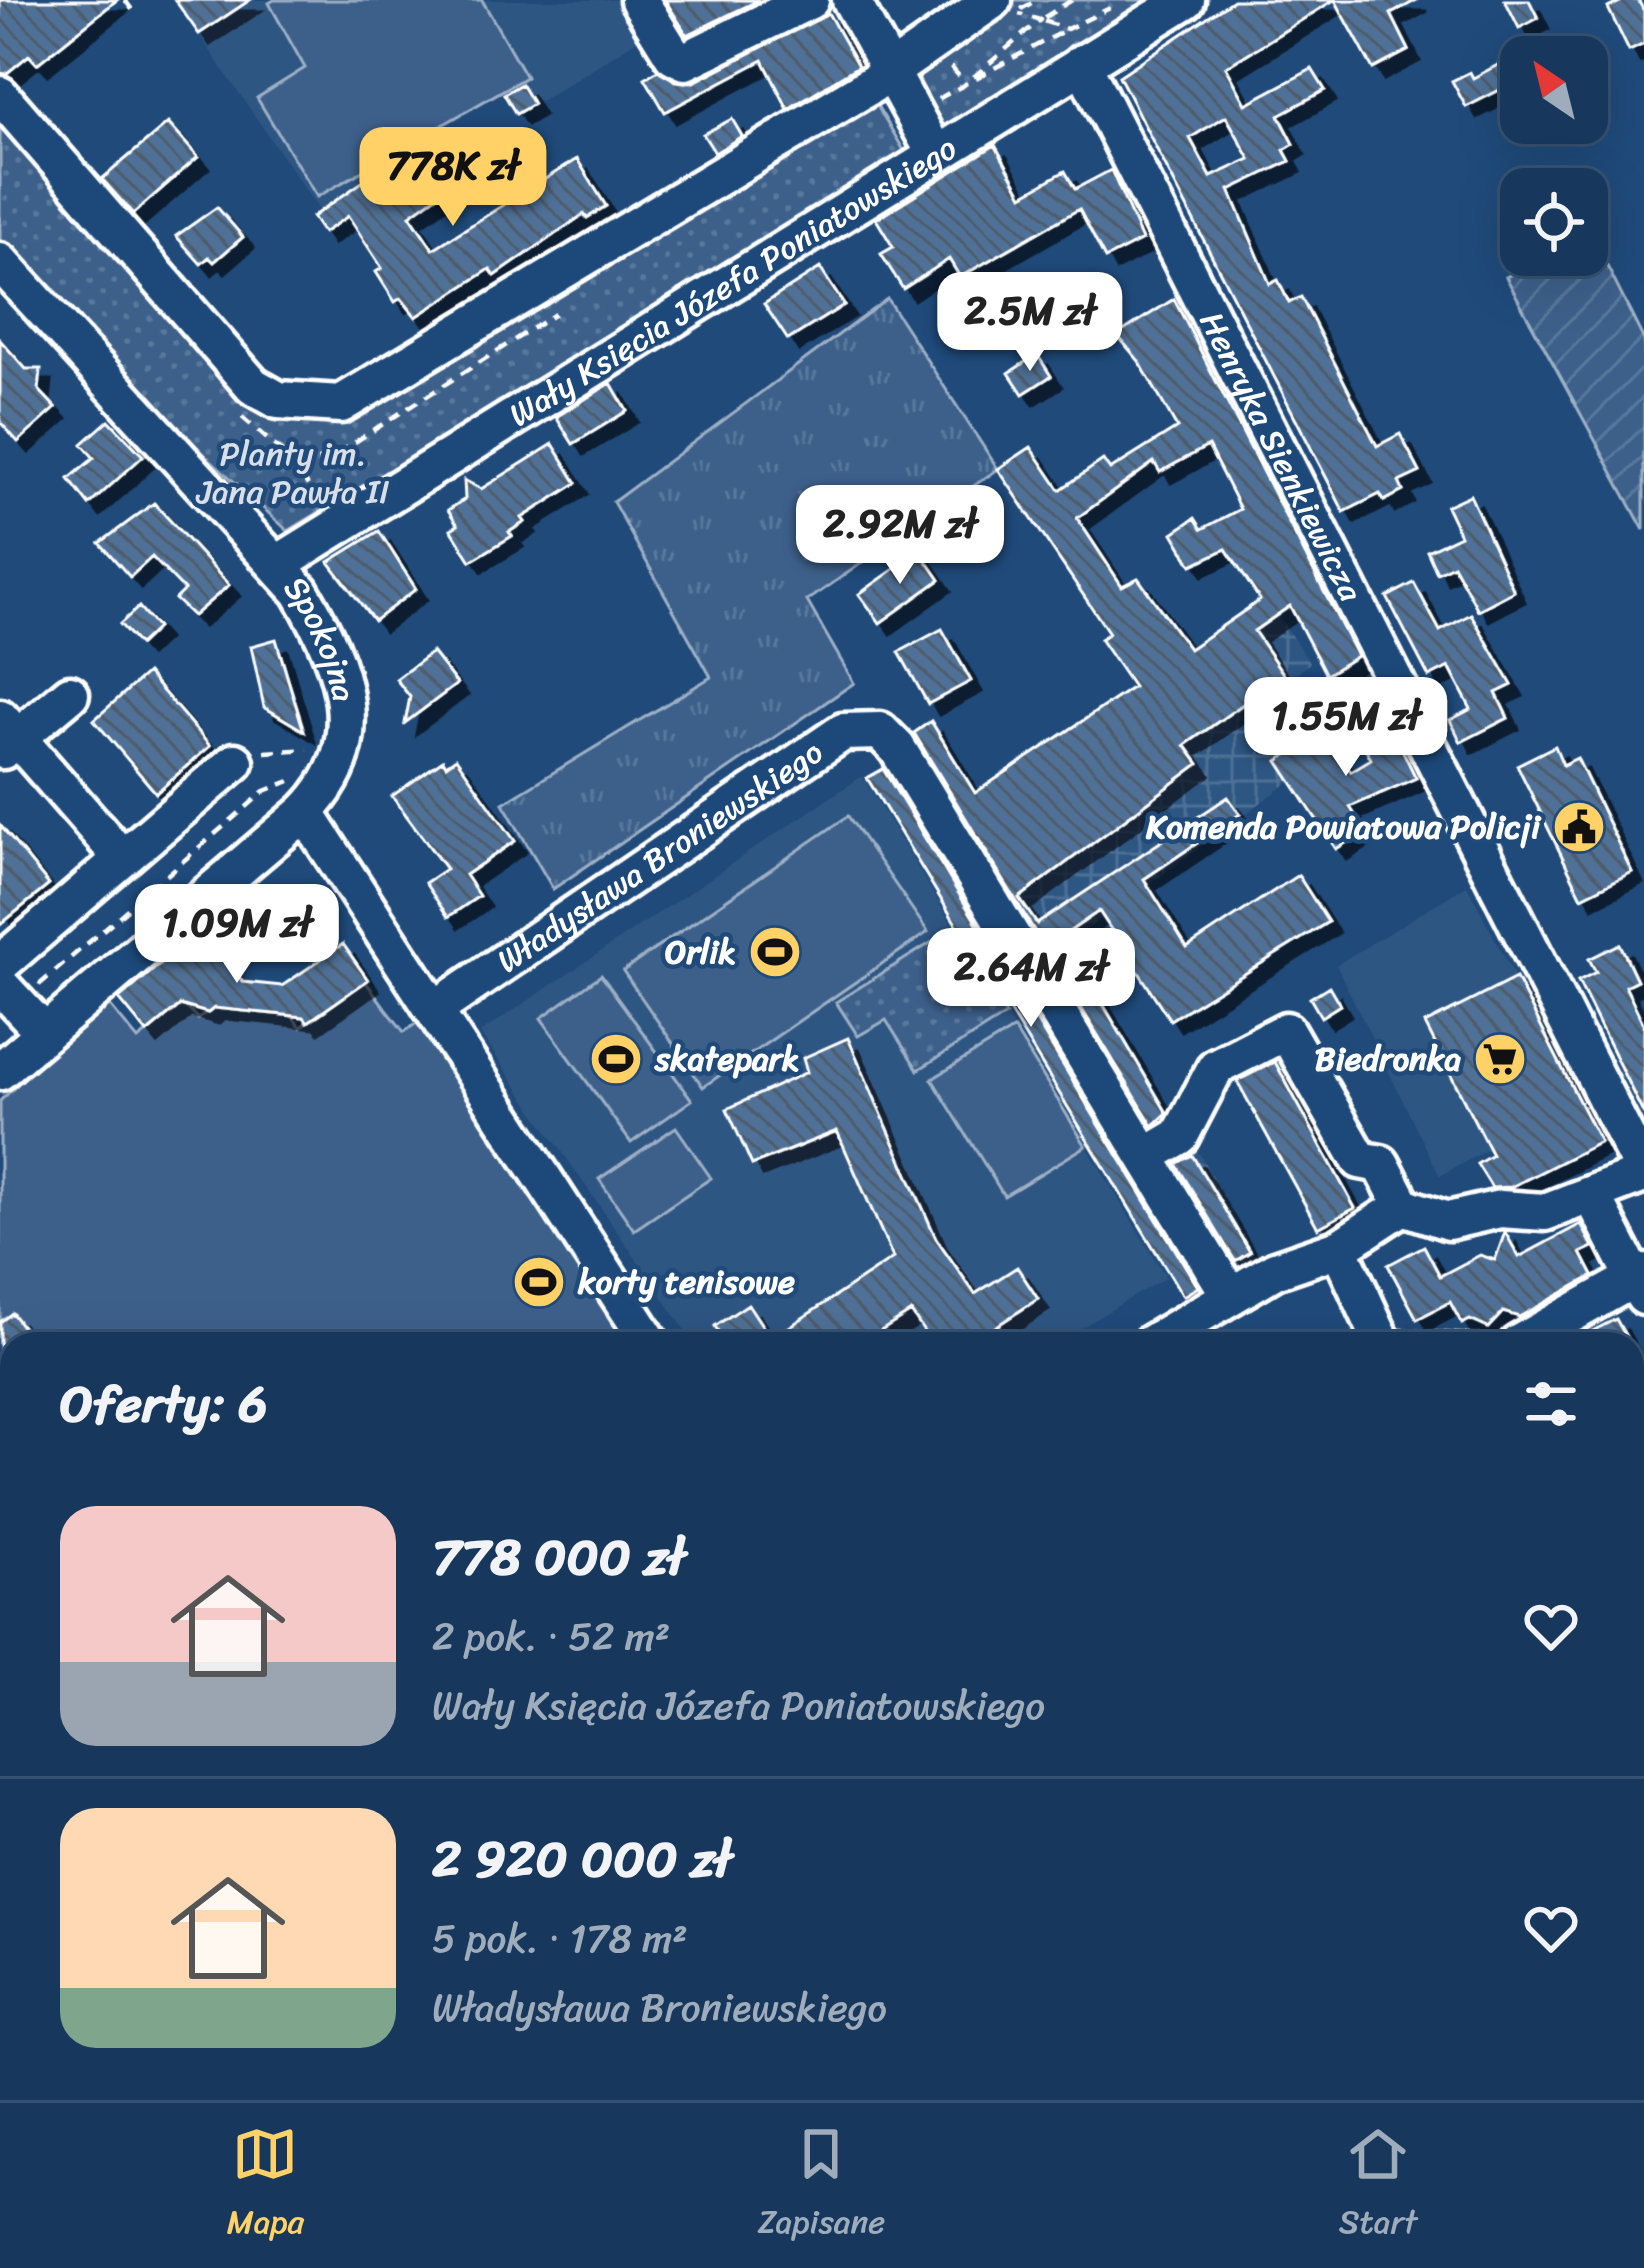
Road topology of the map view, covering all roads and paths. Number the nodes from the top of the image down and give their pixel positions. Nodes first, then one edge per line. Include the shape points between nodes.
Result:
1 (125, 0) edge
2 (639, 0) edge
3 (810, 0) edge
4 (851, 0) edge
5 (1072, 0) edge
6 (1105, 0) edge
7 (1123, 0) edge
8 (1186, 0) edge
9 (1004, 6) edge
10 (1109, 8) junction
11 (133, 10) dead end
12 (1040, 20) junction
13 (1067, 29) junction
14 (1082, 63) junction
15 (890, 73) junction
16 (964, 85) junction
17 (0, 95) edge
18 (912, 113) junction
19 (936, 155) junction
20 (0, 262) edge
21 (555, 314) dead end
22 (319, 508) dead end
23 (279, 563) junction
24 (70, 694) dead end
25 (6, 736) edge
26 (321, 747) dead end
27 (235, 762) joint
28 (305, 812) junction
29 (122, 858) junction
30 (0, 964) edge
31 (0, 986) edge
32 (434, 1010) junction
33 (42, 1030) junction
34 (0, 1071) edge
35 (1146, 1156) junction
36 (1644, 1173) edge
37 (1592, 1195) junction
38 (1403, 1206) junction
39 (1339, 1248) junction
40 (1641, 1283) edge
41 (1229, 1294) junction
42 (643, 1332) edge
43 (1169, 1332) edge
44 (1378, 1332) edge
45 (1542, 1332) edge

1 - 11 path
2 - 3 street via 685,61
4 - 15 street
5 - 12 path
6 - 10 path
7 - 10 path
8 - 14 street, Wały Księcia Józefa Poniatowskiego
9 - 12 path
9 - 15 street
10 - 13 path
12 - 13 path
12 - 16 path
13 - 16 path
14 - 19 street, Wały Księcia Józefa Poniatowskiego
14 - 36 street, Henryka Sienkiewicza
15 - 17 street via 374,388 340,404 308,405 253,386
15 - 18 street
16 - 18 path
18 - 19 street
19 - 23 street, Wały Księcia Józefa Poniatowskiego
20 - 23 street, Spokojna
21 - 22 path via 333,457 297,464
23 - 28 street, Spokojna via 326,634 344,695 335,776
24 - 25 street
25 - 29 street
26 - 27 path via 247,751
27 - 29 street
28 - 32 street
28 - 33 street, Spokojna
29 - 30 street
31 - 33 street
32 - 35 street, Władysława Broniewskiego via 843,732 870,728 890,737
32 - 42 street
33 - 34 street, Spokojna
35 - 38 street via 1180,1136 1216,1067 1286,1030 1360,1160 1381,1164
35 - 41 street, Władysława Broniewskiego
36 - 37 street
37 - 38 street via 1545,1212 1500,1209 1448,1221
37 - 40 street
38 - 39 street
39 - 41 street
39 - 44 street
40 - 45 street
41 - 43 street

